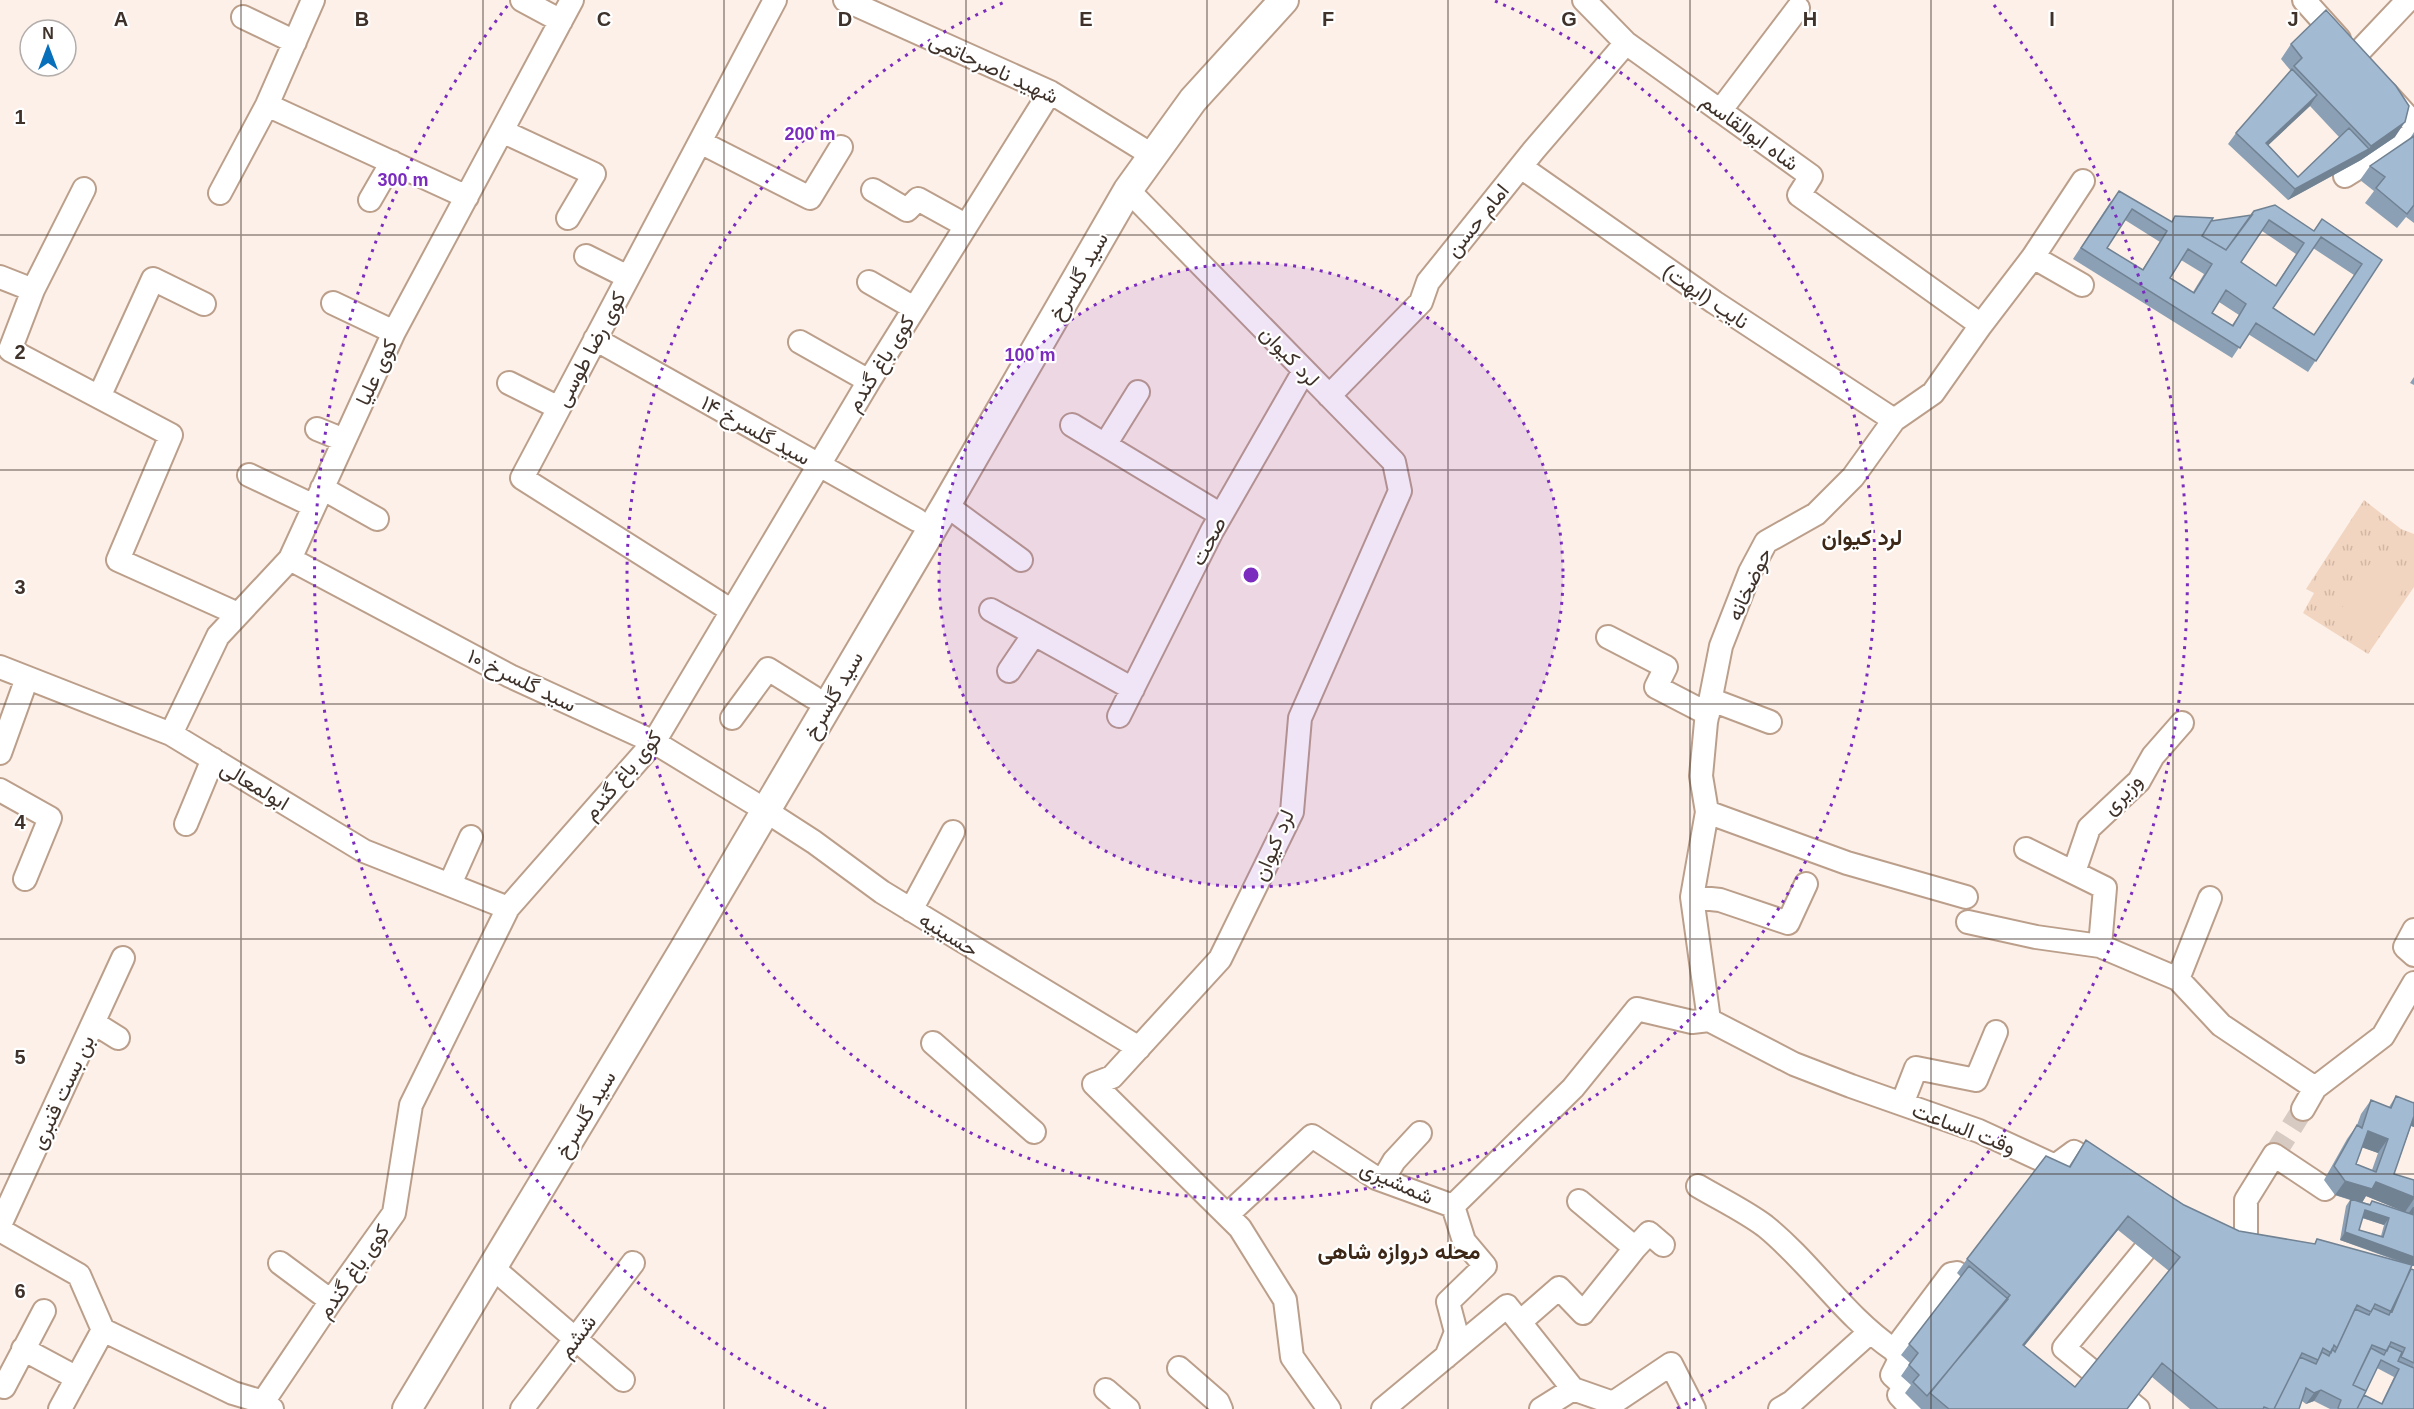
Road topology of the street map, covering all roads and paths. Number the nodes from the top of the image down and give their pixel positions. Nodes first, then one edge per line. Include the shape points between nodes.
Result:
1 (313, 0) edge
2 (522, 0) edge
3 (572, 0) edge
4 (775, 0) edge
5 (845, 0) edge
6 (1262, 0) edge
7 (1284, 0) edge
8 (1584, 0) edge
9 (2304, 0) edge
10 (2408, 0) edge
11 (1798, 8) dead end
12 (243, 17) dead end
13 (561, 21) junction
14 (295, 42) junction
15 (1626, 43) junction
16 (2355, 57) junction
17 (1050, 92) junction
18 (267, 105) junction
19 (1720, 111) junction
20 (2414, 124) edge
21 (502, 131) junction
22 (2414, 133) edge
23 (700, 142) junction
24 (841, 147) dead end
25 (1145, 151) junction
26 (392, 162) junction
27 (1521, 166) junction
28 (2345, 176) edge
29 (2083, 181) dead end
30 (1122, 184) junction
31 (84, 189) dead end
32 (873, 190) dead end
33 (220, 194) dead end
34 (467, 197) junction
35 (370, 200) dead end
36 (568, 218) dead end
37 (965, 225) junction
38 (586, 256) dead end
39 (2033, 257) junction
40 (0, 277) edge
41 (628, 277) junction
42 (869, 282) dead end
43 (2082, 285) dead end
44 (33, 290) junction
45 (333, 303) dead end
46 (204, 304) dead end
47 (914, 308) junction
48 (1981, 325) junction
49 (394, 332) junction
50 (595, 339) junction
51 (800, 342) dead end
52 (1305, 371) junction
53 (869, 381) junction
54 (509, 383) dead end
55 (1138, 392) dead end
56 (1329, 396) junction
57 (99, 397) junction
58 (559, 408) junction
59 (1894, 420) junction
60 (1072, 425) dead end
61 (317, 429) dead end
62 (345, 440) junction
63 (1105, 445) junction
64 (818, 464) junction
65 (249, 475) dead end
66 (318, 497) junction
67 (946, 505) junction
68 (1221, 515) junction
69 (377, 519) dead end
70 (917, 520) junction
71 (290, 559) junction
72 (1021, 560) dead end
73 (991, 610) dead end
74 (732, 611) junction
75 (238, 614) junction
76 (1034, 634) junction
77 (1608, 637) dead end
78 (0, 667) edge
79 (1009, 671) dead end
80 (27, 678) junction
81 (1133, 689) junction
82 (813, 697) junction
83 (1710, 707) junction
84 (1119, 716) dead end
85 (732, 718) dead end
86 (1770, 722) dead end
87 (2182, 723) dead end
88 (171, 734) junction
89 (654, 742) junction
90 (0, 753) edge
91 (213, 759) junction
92 (0, 790) edge
93 (759, 807) junction
94 (1707, 812) junction
95 (186, 824) dead end
96 (953, 832) dead end
97 (471, 837) dead end
98 (2026, 849) dead end
99 (1814, 867) junction
100 (2074, 872) junction
101 (25, 879) dead end
102 (450, 884) junction
103 (1692, 897) junction
104 (1966, 897) dead end
105 (2210, 898) dead end
106 (508, 908) junction
107 (911, 910) junction
108 (1968, 922) dead end
109 (2414, 930) edge
110 (2100, 946) junction
111 (2414, 955) edge
112 (123, 958) dead end
113 (2178, 980) junction
114 (2414, 983) edge
115 (1709, 1020) junction
116 (94, 1023) junction
117 (1996, 1032) dead end
118 (623, 1035) junction
119 (118, 1038) dead end
120 (933, 1043) dead end
121 (1139, 1048) junction
122 (2315, 1088) junction
123 (1902, 1104) junction
124 (2302, 1109) tunnel mouth
125 (1034, 1132) dead end
126 (1420, 1133) dead end
127 (1383, 1180) junction
128 (2126, 1180) edge
129 (1698, 1186) dead end
130 (2325, 1190) dead end
131 (1579, 1201) dead end
132 (1453, 1206) junction
133 (2178, 1209) edge
134 (1227, 1215) junction
135 (0, 1225) edge
136 (0, 1230) edge
137 (2268, 1238) edge
138 (1663, 1245) dead end
139 (1635, 1248) junction
140 (280, 1263) dead end
141 (633, 1263) dead end
142 (493, 1268) junction
143 (1957, 1273) dead end
144 (331, 1300) junction
145 (44, 1311) dead end
146 (1520, 1322) junction
147 (103, 1330) junction
148 (1869, 1333) junction
149 (575, 1338) junction
150 (23, 1349) junction
151 (1894, 1350) junction
152 (1446, 1357) junction
153 (1179, 1368) dead end
154 (77, 1378) junction
155 (623, 1380) dead end
156 (4, 1387) dead end
157 (1573, 1389) junction
158 (1106, 1390) dead end
159 (268, 1405) edge
160 (533, 1405) edge
161 (60, 1409) edge
162 (388, 1409) edge
163 (407, 1409) edge
164 (1128, 1409) edge
165 (1221, 1409) edge
166 (1329, 1409) edge
167 (1383, 1409) edge
168 (1541, 1409) edge
169 (1694, 1409) edge
170 (1780, 1409) edge
171 (1912, 1409) edge
172 (2138, 1409) edge

1 - 14 street
2 - 13 street
3 - 13 street, کوی علیا
4 - 23 street, کوی رضا طوسی
5 - 17 street, شهید ناصرحاتمی
6 - 25 main road, سید گلسرخ via 1180,90
7 - 25 main road, سید گلسرخ
8 - 15 street, شاه ابوالقاسم
9 - 16 street
10 - 16 street
11 - 19 street
12 - 14 street
13 - 21 street, کوی علیا
14 - 18 street
15 - 19 street, شاه ابوالقاسم
15 - 27 street, امام حسن
16 - 20 street
17 - 25 street, شهید ناصرحاتمی
17 - 37 street, کوی باغ گندم
18 - 26 street
18 - 33 street
19 - 48 street, شاه ابوالقاسم via 1811,176 1799,195
21 - 34 street, کوی علیا
21 - 36 street via 594,174
22 - 28 street
23 - 24 street via 810,198
23 - 41 street, کوی رضا طوسی
25 - 30 main road, سید گلسرخ
26 - 34 street
26 - 35 street
27 - 56 street, امام حسن via 1428,282 1421,302
27 - 59 street, نایب (ابهت) via 1714,302
29 - 39 street
30 - 52 street, لرد کیوان
30 - 67 main road, سید گلسرخ
30 - 70 main road, سید گلسرخ
31 - 44 street
32 - 37 street via 907,210 918,199
34 - 49 street, کوی علیا
37 - 47 street, کوی باغ گندم
38 - 41 street
39 - 43 street
39 - 48 street
40 - 44 street
41 - 50 street, کوی رضا طوسی
42 - 47 street
44 - 57 street via 10,350
45 - 49 street
46 - 57 street via 153,279
47 - 53 street, کوی باغ گندم
48 - 59 street, حوضخانه via 1933,393
49 - 62 street, کوی علیا
50 - 58 street, کوی رضا طوسی
50 - 64 street, سید گلسرخ ۱۴
51 - 53 street
52 - 56 street, لرد کیوان
52 - 68 street, صحت
53 - 64 street, کوی باغ گندم
54 - 58 street
55 - 63 street
56 - 121 street, لرد کیوان via 1394,462 1400,491 1300,718 1292,812 1220,959
57 - 75 street via 171,435 118,560
58 - 74 street, کوی رضا طوسی via 522,478
59 - 83 street, حوضخانه via 1852,477 1816,514 1766,542 1721,646
60 - 63 street
61 - 62 street
62 - 66 street, کوی علیا
63 - 68 street
64 - 70 street, سید گلسرخ ۱۴
64 - 74 street, کوی باغ گندم
65 - 66 street
66 - 69 street
66 - 71 street, کوی علیا
67 - 72 street
67 - 93 main road, سید گلسرخ
68 - 81 street, صحت
70 - 82 main road, سید گلسرخ
71 - 75 street, کوی علیا
71 - 89 street, سید گلسرخ ۱۰ via 510,676
73 - 76 street
74 - 89 street, کوی باغ گندم
75 - 88 street, کوی علیا via 218,636
76 - 79 street
76 - 81 street
77 - 83 street via 1666,667 1656,687
78 - 80 street, ابولمعالی
80 - 88 street, ابولمعالی
80 - 90 street
81 - 84 street, صحت
82 - 85 street via 768,669
82 - 93 main road, سید گلسرخ
83 - 86 street
83 - 94 street, حوضخانه via 1701,776
87 - 100 street, وزیری via 2153,756 2139,781 2090,828
88 - 91 street, ابولمعالی
89 - 93 street, سید گلسرخ ۱۰
89 - 106 street, کوی باغ گندم
91 - 95 street
91 - 102 street, ابولمعالی via 364,851
92 - 101 street via 50,818
93 - 107 street, حسینیه
93 - 118 main road, سید گلسرخ
94 - 99 street
94 - 103 street
96 - 107 street
97 - 102 street
98 - 100 street
99 - 103 street via 1788,923 1720,900
99 - 104 street
100 - 110 street via 2105,888
102 - 106 street, ابولمعالی
103 - 115 street
105 - 113 street
106 - 144 street, کوی باغ گندم via 411,1105 394,1213
107 - 121 street, حسینیه
108 - 110 street
109 - 111 street via 2405,947
110 - 113 street
112 - 116 street, بن بست قنبری
113 - 122 street via 2221,1025
114 - 122 street via 2383,1036
115 - 123 street, وقت الساعت via 1794,1064
115 - 132 street via 1692,1022 1637,1009 1573,1088
116 - 119 street
116 - 135 street, بن بست قنبری
117 - 123 street via 1976,1080 1916,1068
118 - 142 main road, سید گلسرخ
118 - 162 main road, سید گلسرخ
120 - 125 street
121 - 134 street, لرد کیوان via 1112,1077 1094,1084
122 - 124 street
123 - 128 street, وقت الساعت via 1979,1131 2055,1166 2074,1152
126 - 127 street via 1394,1161
127 - 132 street, شمشیری
127 - 134 street, شمشیری via 1312,1136
129 - 148 street via 1764,1226
130 - 137 street via 2274,1155 2246,1200 2236,1230
131 - 139 street
132 - 152 street via 1464,1241 1485,1266 1449,1302 1456,1332
133 - 172 street via 2064,1348
134 - 166 street, لرد کیوان via 1240,1228 1285,1300 1292,1357
136 - 147 street via 79,1275
138 - 139 street via 1649,1233
139 - 146 street via 1583,1313 1559,1288
140 - 144 street
141 - 149 street, ششم
142 - 149 street
142 - 163 main road, سید گلسرخ
143 - 151 street via 1951,1274
144 - 159 street, کوی باغ گندم
145 - 150 street
146 - 152 street via 1507,1306
146 - 157 street
147 - 154 street
147 - 159 street via 233,1393
148 - 151 street
148 - 170 street
149 - 155 street
149 - 160 street, ششم
150 - 154 street
150 - 156 street
151 - 171 street via 1900,1359 1892,1375 1905,1387 1899,1395
152 - 167 street
153 - 165 street
154 - 161 street
157 - 168 street
157 - 169 street via 1613,1403 1671,1364
158 - 164 street

